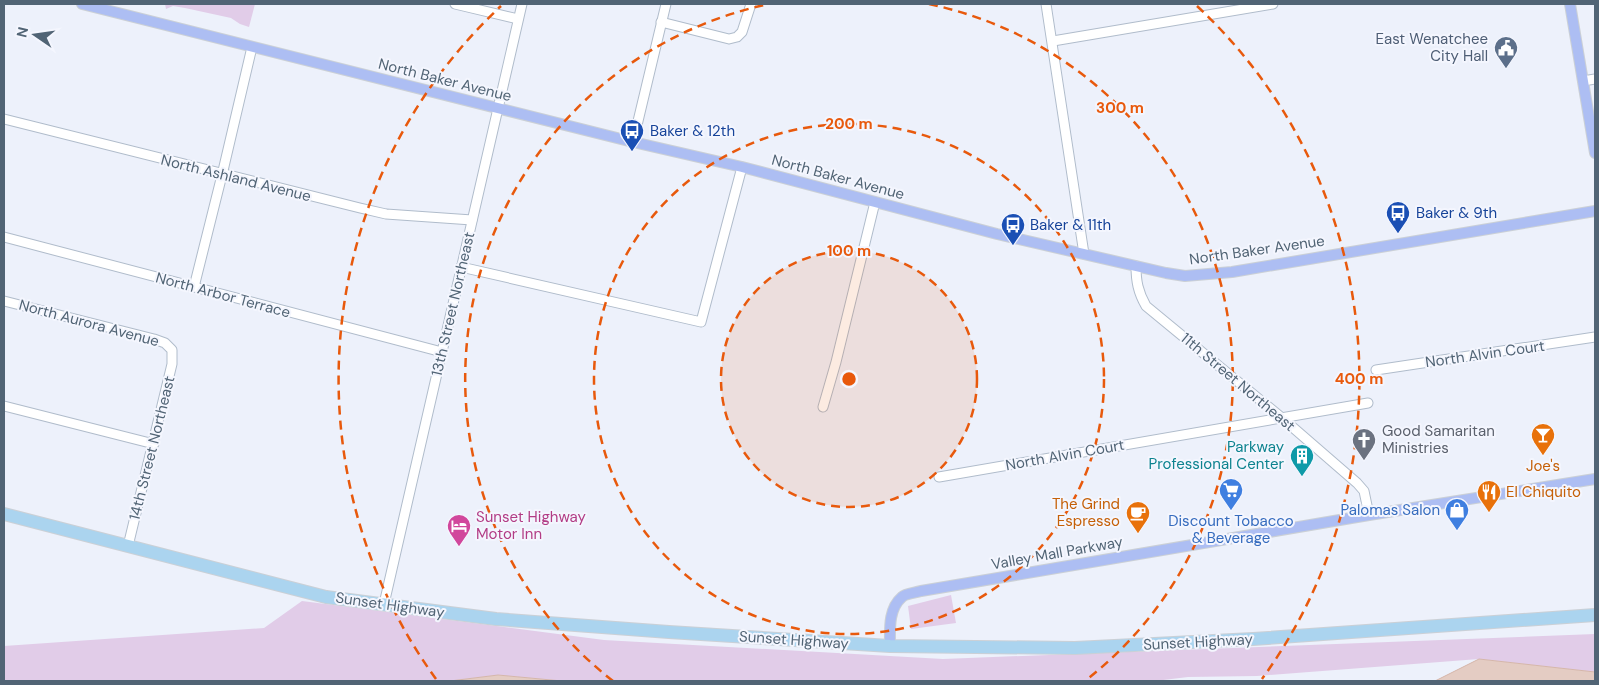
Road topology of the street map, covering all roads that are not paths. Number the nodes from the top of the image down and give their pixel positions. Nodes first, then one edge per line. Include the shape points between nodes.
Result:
1 (82, 4) edge
2 (455, 4) edge
3 (522, 4) edge
4 (666, 4) edge
5 (751, 4) edge
6 (1046, 4) edge
7 (1272, 4) edge
8 (1570, 4) edge
9 (518, 19) junction
10 (661, 22) junction
11 (1053, 41) junction
12 (252, 47) junction
13 (1595, 79) edge
14 (1583, 81) junction
15 (498, 108) junction
16 (4, 119) edge
17 (633, 142) junction
18 (1595, 152) edge
19 (742, 167) junction
20 (222, 175) junction
21 (875, 202) junction
22 (1595, 211) edge
23 (472, 220) junction
24 (4, 237) edge
25 (1084, 254) junction
26 (1136, 266) junction
27 (461, 267) junction
28 (194, 287) junction
29 (4, 301) edge
30 (1595, 337) edge
31 (172, 350) joint
32 (442, 352) junction
33 (1376, 370) dead end
34 (1368, 402) dead end
35 (4, 406) edge
36 (823, 407) dead end
37 (1282, 418) junction
38 (154, 444) junction
39 (939, 477) dead end
40 (1595, 479) edge
41 (4, 514) edge
42 (1369, 514) junction
43 (128, 546) junction
44 (384, 604) junction
45 (1595, 615) edge
46 (890, 646) junction

1 - 12 main road, North Baker Avenue
2 - 9 street
3 - 9 street, 13th Street Northeast
4 - 10 street
5 - 10 street via 742,32 729,39
6 - 11 street
7 - 11 street
8 - 14 main road
9 - 15 street, 13th Street Northeast
10 - 17 street
11 - 25 street
12 - 15 main road, North Baker Avenue
12 - 20 street
13 - 14 street
14 - 18 main road
15 - 17 main road, North Baker Avenue
15 - 23 street, 13th Street Northeast
16 - 20 street, North Ashland Avenue
17 - 19 main road, North Baker Avenue
19 - 21 main road, North Baker Avenue
19 - 27 street via 701,322
20 - 23 street, North Ashland Avenue via 386,214
20 - 28 street
21 - 25 main road, North Baker Avenue
21 - 36 street
22 - 26 main road, North Baker Avenue via 1232,272 1185,276
23 - 27 street, 13th Street Northeast
24 - 28 street, North Arbor Terrace
25 - 26 main road, North Baker Avenue
26 - 37 street, 11th Street Northeast via 1136,282 1146,306
27 - 32 street, 13th Street Northeast
28 - 32 street, North Arbor Terrace
29 - 31 street, North Aurora Avenue via 154,339
30 - 33 street, North Alvin Court
31 - 38 street, 14th Street Northeast via 172,364
32 - 44 street, 13th Street Northeast
34 - 37 street, North Alvin Court
35 - 38 street
37 - 39 street, North Alvin Court
37 - 42 street, 11th Street Northeast via 1357,483 1364,491
38 - 43 street, 14th Street Northeast
40 - 42 main road, Valley Mall Parkway
41 - 43 highway, Sunset Highway
42 - 46 main road, Valley Mall Parkway via 903,596 894,606
43 - 44 highway, Sunset Highway via 326,597
44 - 46 highway, Sunset Highway via 496,619
45 - 46 highway, Sunset Highway via 1075,648

